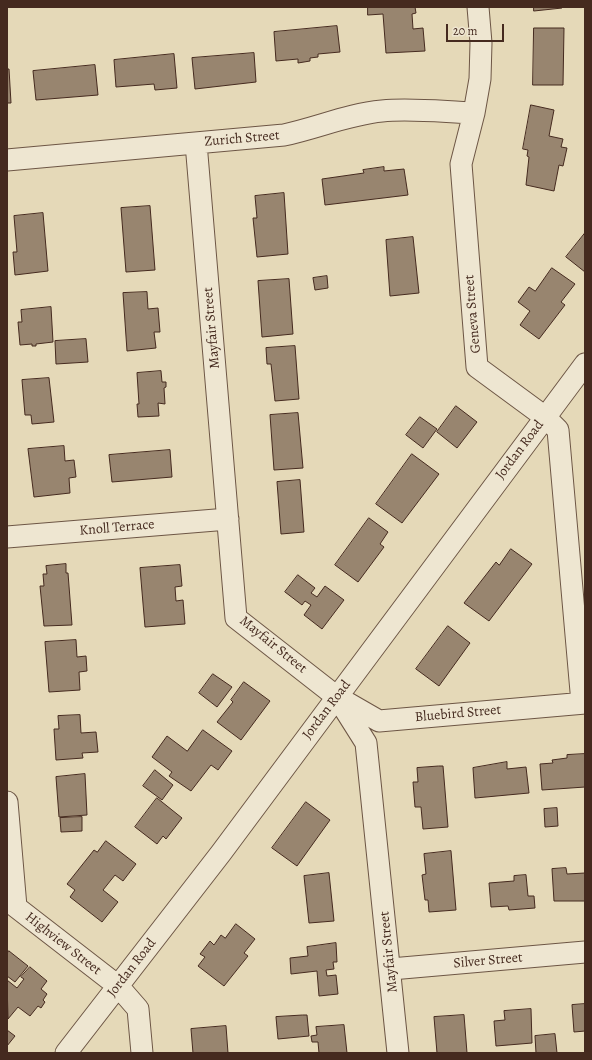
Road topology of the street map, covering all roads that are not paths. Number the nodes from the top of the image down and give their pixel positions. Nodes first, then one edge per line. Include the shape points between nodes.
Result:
1 (478, 7) edge
2 (474, 113) junction
3 (196, 143) junction
4 (7, 160) edge
5 (585, 364) edge
6 (545, 417) junction
7 (228, 519) junction
8 (7, 537) edge
9 (337, 697) junction
10 (583, 703) edge
11 (7, 802) edge
12 (585, 952) edge
13 (391, 969) junction
14 (118, 986) junction
15 (66, 1053) edge
16 (142, 1053) edge
17 (398, 1053) edge

1 - 2 street, Geneva Street via 480,72
2 - 3 street, Zurich Street via 382,111 350,116 284,135
2 - 6 street, Geneva Street via 460,164 477,366
3 - 4 street, Zurich Street
3 - 7 street, Mayfair Street
5 - 6 street, Jordan Road
6 - 9 street, Jordan Road
6 - 10 street, Geneva Street via 558,430
7 - 8 street, Knoll Terrace
7 - 9 street, Mayfair Street via 236,618
9 - 10 street, Bluebird Street via 379,721
9 - 13 street, Mayfair Street via 366,743
9 - 14 street, Jordan Road
11 - 14 street, Highview Street via 16,907
12 - 13 street, Silver Street
13 - 17 street, Mayfair Street
14 - 15 street, Jordan Road
14 - 16 street, Highview Street via 138,1009

